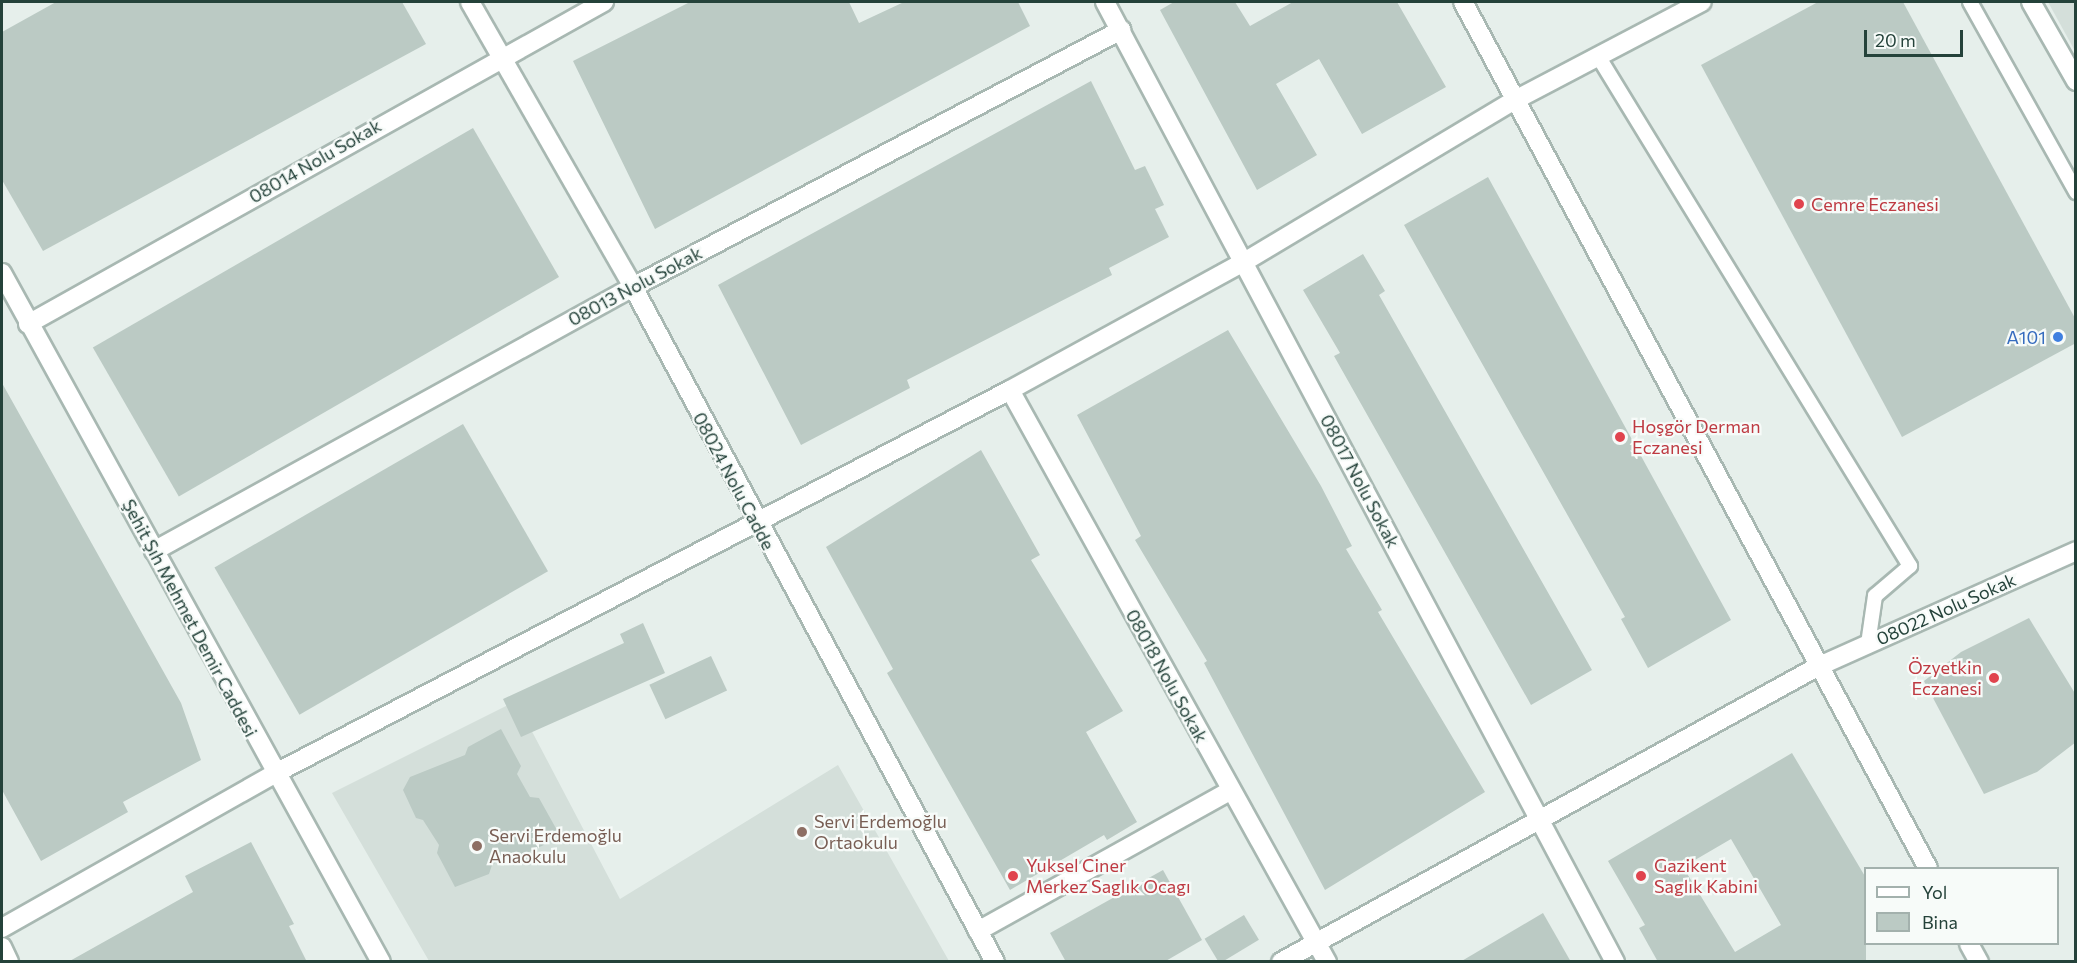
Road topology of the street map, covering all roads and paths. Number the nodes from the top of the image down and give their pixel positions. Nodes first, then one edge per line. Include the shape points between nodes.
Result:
1 (470, 2) edge
2 (603, 2) edge
3 (1105, 2) edge
4 (1463, 2) edge
5 (1702, 2) edge
6 (1970, 2) edge
7 (2031, 2) edge
8 (1121, 30) junction
9 (1598, 56) junction
10 (498, 57) junction
11 (2076, 81) edge
12 (1515, 100) junction
13 (2076, 192) edge
14 (1244, 262) junction
15 (2, 273) edge
16 (633, 287) junction
17 (28, 324) junction
18 (1010, 390) junction
19 (754, 521) junction
20 (2076, 550) edge
21 (154, 551) junction
22 (1868, 644) junction
23 (1817, 667) junction
24 (274, 774) junction
25 (1230, 791) junction
26 (1538, 816) junction
27 (1927, 867) edge
28 (2, 928) edge
29 (978, 931) junction
30 (1316, 940) junction
31 (1970, 945) edge
32 (2, 947) edge
33 (9, 962) edge
34 (381, 962) edge
35 (995, 962) edge
36 (1281, 962) edge
37 (1327, 962) edge
38 (1615, 962) edge
39 (1979, 962) edge

1 - 10 street, 08024 Nolu Cadde
2 - 10 street, 08014 Nolu Sokak
3 - 8 street, 08017 Nolu Sokak
4 - 12 street
5 - 9 street
6 - 13 lane
7 - 11 street
8 - 14 street, 08017 Nolu Sokak
8 - 16 street, 08013 Nolu Sokak
9 - 12 street
9 - 22 lane via 1910,566 1875,596
10 - 16 street, 08024 Nolu Cadde
10 - 17 street, 08014 Nolu Sokak
12 - 14 street
12 - 23 street
14 - 18 street
14 - 26 street, 08017 Nolu Sokak
15 - 17 street, Şehit Şıh Mehmet Demir Caddesi
16 - 19 street, 08024 Nolu Cadde
16 - 21 street, 08013 Nolu Sokak
17 - 21 street, Şehit Şıh Mehmet Demir Caddesi
18 - 19 street
18 - 25 street, 08018 Nolu Sokak
19 - 24 street
19 - 29 street, 08024 Nolu Cadde
20 - 22 street, 08022 Nolu Sokak
21 - 24 street, Şehit Şıh Mehmet Demir Caddesi
22 - 23 street, 08022 Nolu Sokak
23 - 26 street, 08022 Nolu Sokak
23 - 27 street
24 - 28 street
24 - 34 street, Şehit Şıh Mehmet Demir Caddesi
25 - 29 street
25 - 30 street, 08018 Nolu Sokak
26 - 30 street, 08022 Nolu Sokak
26 - 38 street, 08017 Nolu Sokak
29 - 35 street, 08024 Nolu Cadde
30 - 36 street, 08022 Nolu Sokak
30 - 37 street, 08018 Nolu Sokak
31 - 39 street
32 - 33 street

